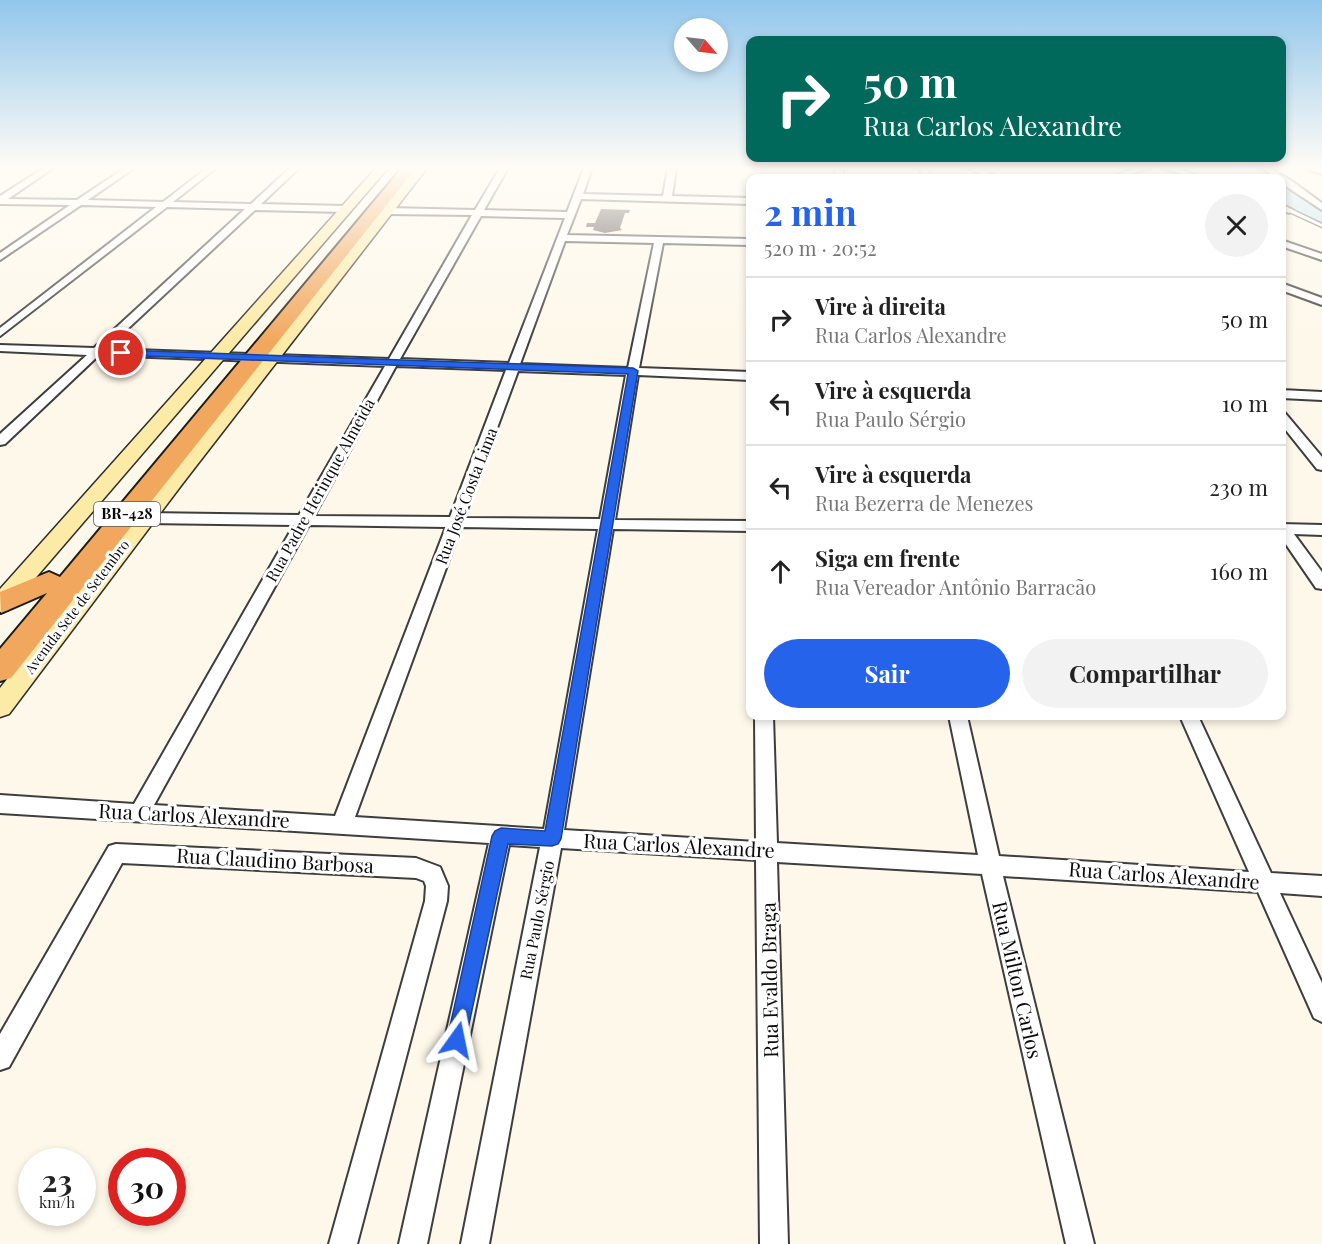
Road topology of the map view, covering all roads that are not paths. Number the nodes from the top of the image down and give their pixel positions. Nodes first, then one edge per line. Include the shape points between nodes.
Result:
1 (45, 226) edge
2 (138, 226) edge
3 (233, 226) edge
4 (333, 226) edge
5 (350, 226) edge
6 (359, 226) edge
7 (373, 226) edge
8 (471, 226) edge
9 (566, 226) edge
10 (562, 238) junction
11 (658, 240) junction
12 (746, 242) edge
13 (1286, 245) edge
14 (0, 257) edge
15 (1322, 258) edge
16 (1286, 288) edge
17 (1300, 294) junction
18 (1322, 302) edge
19 (1322, 317) edge
20 (0, 333) edge
21 (0, 348) edge
22 (98, 352) junction
23 (245, 357) junction
24 (392, 363) junction
25 (516, 367) junction
26 (633, 371) junction
27 (746, 376) edge
28 (1286, 394) edge
29 (1322, 396) edge
30 (226, 416) junction
31 (1286, 422) edge
32 (194, 432) junction
33 (0, 441) edge
34 (1322, 466) edge
35 (145, 518) junction
36 (305, 519) junction
37 (455, 522) junction
38 (608, 523) junction
39 (746, 526) edge
40 (1286, 530) edge
41 (1322, 530) edge
42 (1286, 535) edge
43 (49, 581) junction
44 (1322, 584) edge
45 (1, 604) edge
46 (0, 639) edge
47 (0, 670) edge
48 (0, 707) edge
49 (764, 720) edge
50 (959, 720) edge
51 (1191, 720) edge
52 (0, 804) edge
53 (139, 813) junction
54 (342, 825) junction
55 (501, 836) junction
56 (552, 839) junction
57 (768, 851) junction
58 (990, 864) junction
59 (1265, 883) junction
60 (1322, 885) edge
61 (1322, 1010) edge
62 (0, 1058) edge
63 (343, 1244) edge
64 (413, 1244) edge
65 (475, 1244) edge
66 (774, 1244) edge
67 (1080, 1244) edge

1 - 14 street
2 - 20 street
3 - 22 street
4 - 23 main road, Avenida Sete de Setembro
5 - 23 highway, Avenida Sete de Setembro / BR-428
6 - 23 highway, Avenida Sete de Setembro / BR-428
7 - 23 main road, Avenida Sete de Setembro
8 - 24 street, Rua Padre Herinque Almeida
9 - 10 street, Rua José Costa Lima
10 - 11 street
10 - 25 street, Rua José Costa Lima
11 - 12 street
11 - 26 street, Rua Paulo Sérgio
13 - 15 street
16 - 17 street
17 - 18 street
17 - 19 street
21 - 22 street
22 - 23 street
22 - 33 street
23 - 24 street
23 - 30 main road, Avenida Sete de Setembro
23 - 32 highway, Avenida Sete de Setembro / BR-428
23 - 43 highway, Avenida Sete de Setembro / BR-428
23 - 45 main road, Avenida Sete de Setembro
24 - 25 street
24 - 36 street, Rua Padre Herinque Almeida
25 - 26 street
25 - 37 street, Rua José Costa Lima
26 - 27 street
26 - 38 street, Rua Paulo Sérgio
28 - 29 street
30 - 32 highway
30 - 35 main road, Avenida Sete de Setembro
31 - 34 street
32 - 47 highway, Avenida Sete de Setembro / BR-428
35 - 36 street
35 - 48 main road, Avenida Sete de Setembro
36 - 37 street
36 - 53 street, Rua Padre Herinque Almeida
37 - 38 street
37 - 54 street, Rua José Costa Lima
38 - 39 street
38 - 56 street, Rua Paulo Sérgio
40 - 41 street
42 - 44 street
43 - 45 highway
43 - 46 highway, Avenida Sete de Setembro / BR-428
49 - 57 street, Rua Evaldo Braga
50 - 58 street, Rua Milton Carlos
51 - 59 street
52 - 53 street, Rua Carlos Alexandre
53 - 54 street, Rua Carlos Alexandre
54 - 55 street, Rua Carlos Alexandre
55 - 56 street, Rua Carlos Alexandre
55 - 64 street
56 - 57 street, Rua Carlos Alexandre
56 - 65 street, Rua Paulo Sérgio
57 - 58 street, Rua Carlos Alexandre
57 - 66 street, Rua Evaldo Braga
58 - 59 street, Rua Carlos Alexandre
58 - 67 street, Rua Milton Carlos
59 - 60 street, Rua Carlos Alexandre
59 - 61 street
62 - 63 street, Rua Claudino Barbosa via 116,853 416,868 432,874 437,886 436,901

